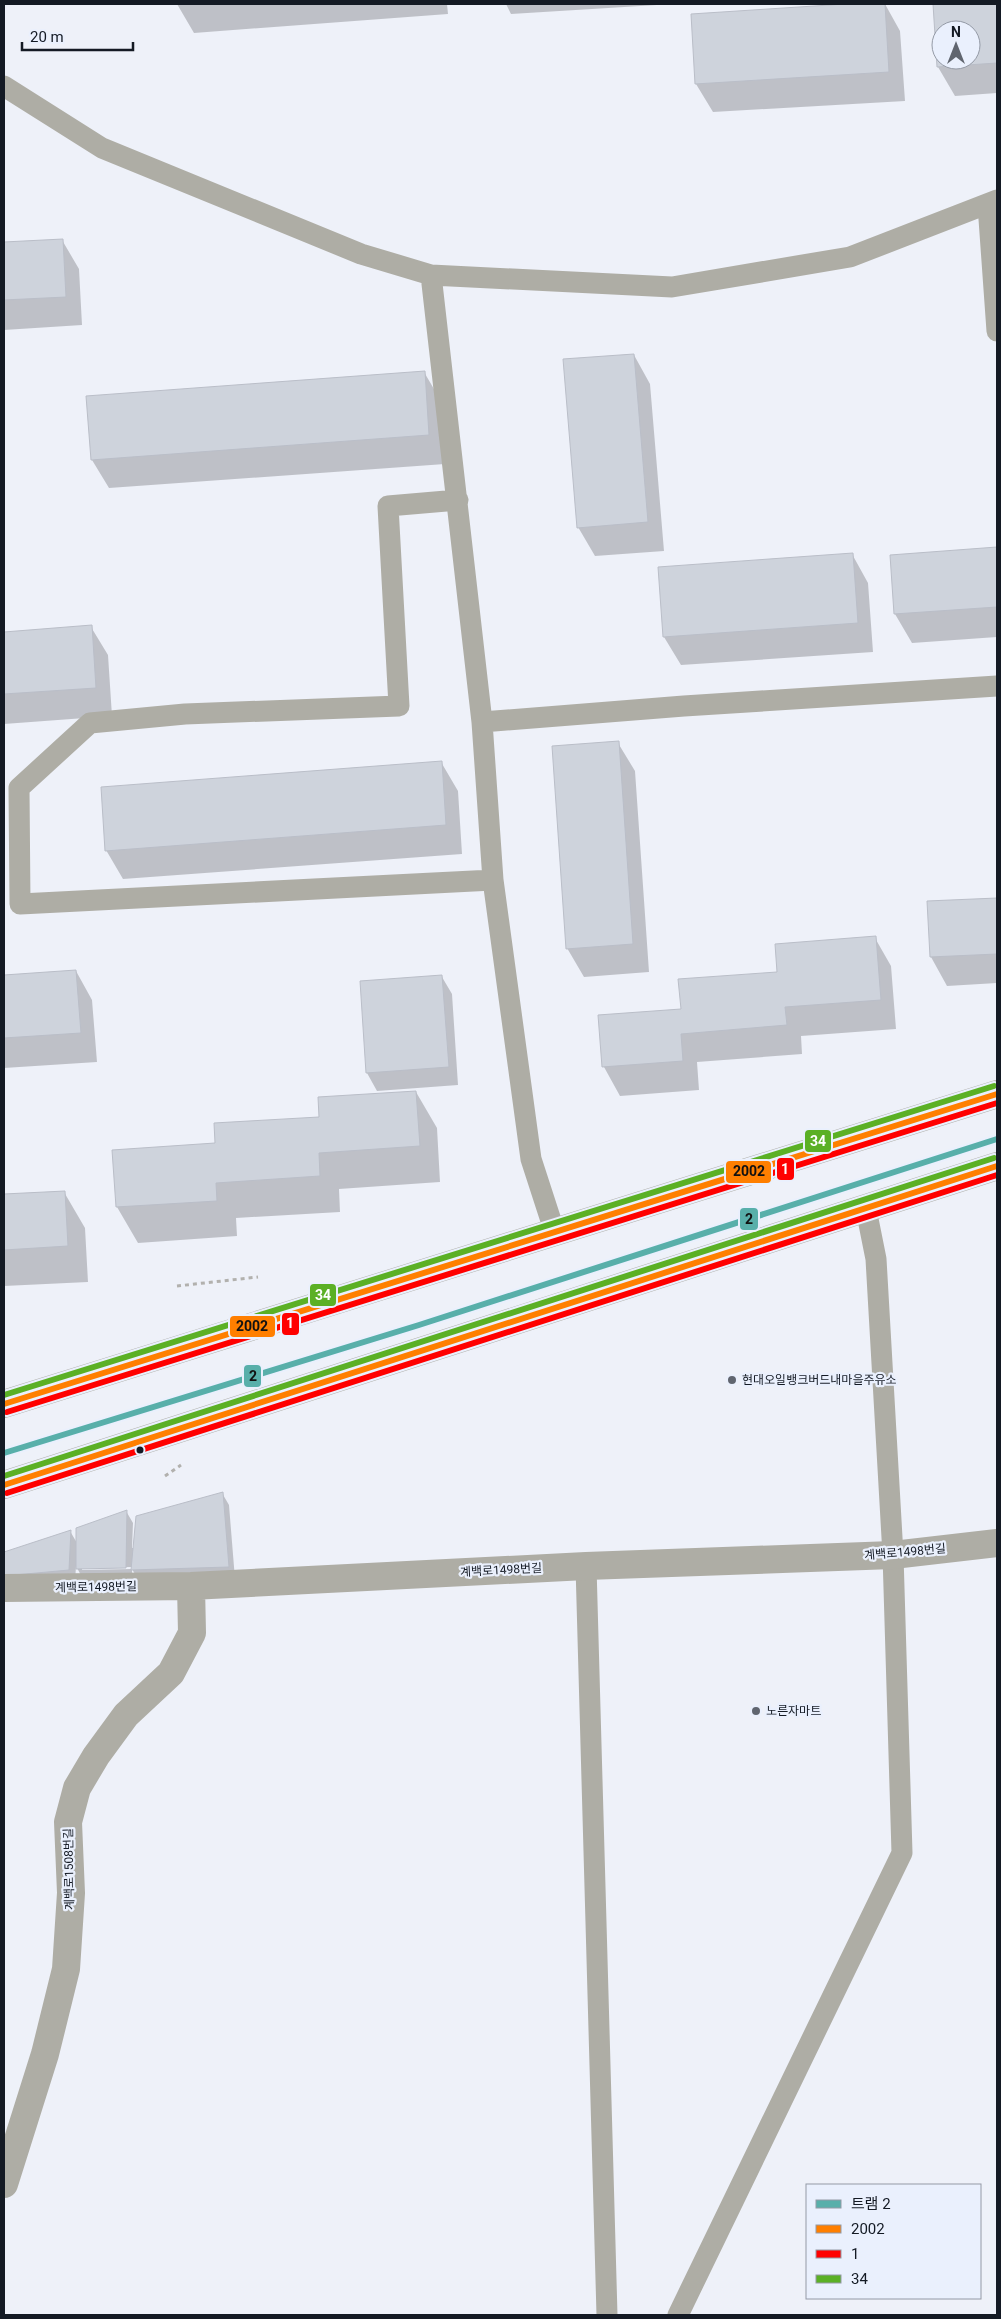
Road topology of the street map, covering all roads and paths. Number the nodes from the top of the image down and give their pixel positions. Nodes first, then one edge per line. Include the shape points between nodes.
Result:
1 (4, 86) edge
2 (993, 203) edge
3 (432, 275) junction
4 (997, 332) edge
5 (458, 500) junction
6 (997, 686) edge
7 (482, 722) junction
8 (493, 880) junction
9 (997, 1094) edge
10 (997, 1166) edge
11 (866, 1209) junction
12 (555, 1233) junction
13 (258, 1277) dead end
14 (177, 1286) dead end
15 (4, 1404) edge
16 (4, 1485) edge
17 (997, 1543) edge
18 (893, 1555) junction
19 (586, 1566) junction
20 (191, 1586) junction
21 (4, 1588) edge
22 (4, 2184) edge
23 (607, 2315) edge
24 (678, 2315) edge

1 - 3 lane via 102,148 360,254
2 - 3 lane via 850,257 672,287
2 - 4 lane
3 - 5 lane
5 - 7 lane
5 - 8 lane via 388,506 399,706 185,714 90,724 19,788 20,904
6 - 7 lane
7 - 8 lane
8 - 12 lane via 531,1159
9 - 12 main road
10 - 11 main road
11 - 16 main road
11 - 18 lane via 876,1259
12 - 15 main road
13 - 14 path
17 - 18 street, 계백로1498번길
18 - 19 street, 계백로1498번길
18 - 24 lane via 902,1853
19 - 20 street, 계백로1498번길
19 - 23 lane
20 - 21 street, 계백로1498번길
20 - 22 street, 계백로1508번길 via 192,1633 171,1674 126,1716 77,1788 68,1822 71,1893 66,1968 45,2054

